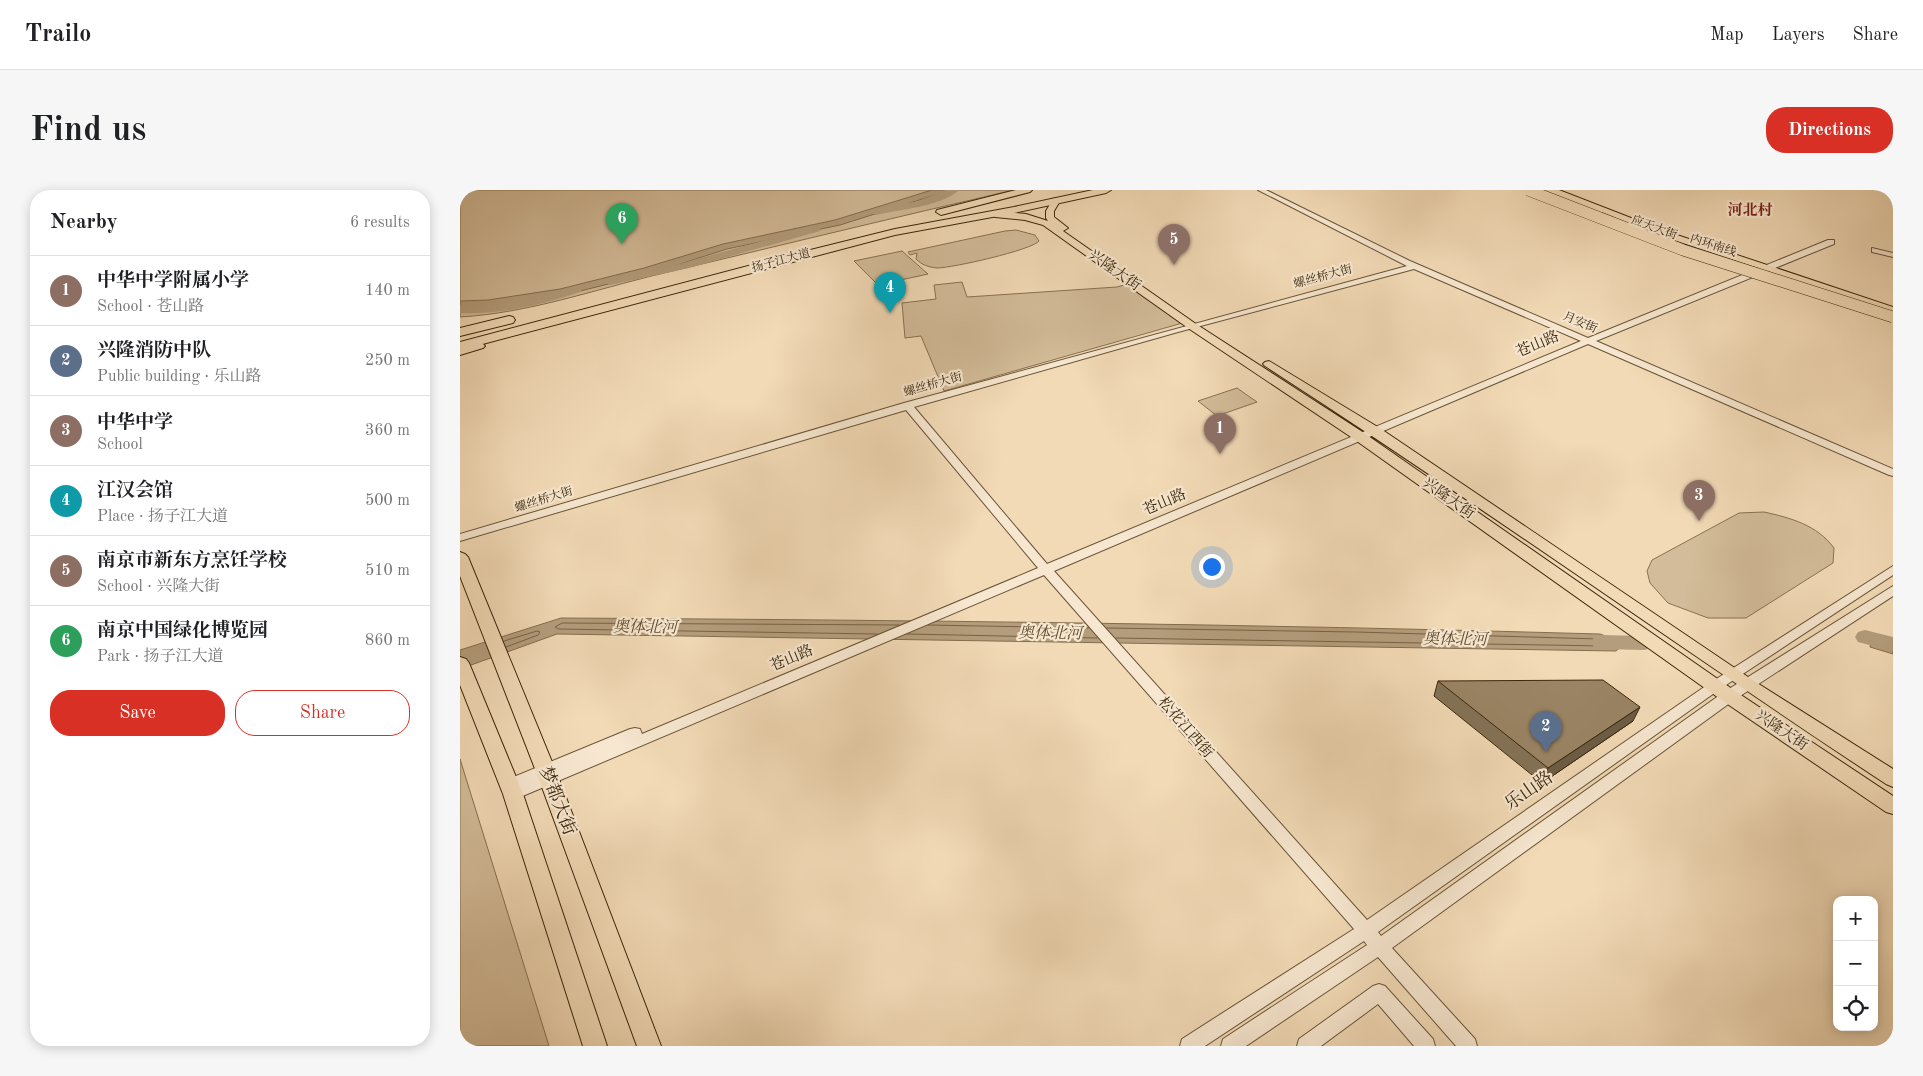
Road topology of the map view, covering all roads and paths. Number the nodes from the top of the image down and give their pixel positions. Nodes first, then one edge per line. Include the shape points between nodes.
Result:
1 (1027, 190) edge
2 (1106, 190) edge
3 (1261, 190) edge
4 (1523, 190) edge
5 (1528, 190) edge
6 (1544, 190) edge
7 (1551, 190) edge
8 (1056, 201) junction
9 (995, 214) junction
10 (1032, 218) junction
11 (1050, 218) junction
12 (1830, 242) dead end
13 (1688, 248) junction
14 (1875, 250) dead end
15 (1893, 255) edge
16 (1411, 264) junction
17 (1763, 268) junction
18 (1748, 274) junction
19 (1893, 310) edge
20 (582, 314) junction
21 (522, 317) junction
22 (1893, 320) edge
23 (460, 322) edge
24 (1194, 322) junction
25 (460, 332) edge
26 (460, 338) edge
27 (1588, 340) junction
28 (460, 346) edge
29 (460, 352) edge
30 (907, 405) junction
31 (1366, 433) junction
32 (1893, 473) edge
33 (460, 532) edge
34 (460, 538) edge
35 (460, 557) edge
36 (1044, 568) junction
37 (1893, 570) edge
38 (1893, 590) edge
39 (506, 670) joint
40 (464, 672) edge
41 (1734, 675) junction
42 (1748, 685) junction
43 (1715, 686) junction
44 (1729, 696) junction
45 (547, 774) junction
46 (1893, 779) edge
47 (511, 790) junction
48 (1893, 806) edge
49 (1365, 931) junction
50 (1379, 947) junction
51 (595, 1046) edge
52 (649, 1046) edge
53 (1189, 1046) edge
54 (1230, 1046) edge
55 (1306, 1046) edge
56 (1426, 1046) edge
57 (1468, 1046) edge

1 - 21 highway, 扬子江大道
2 - 8 highway, 扬子江大道
3 - 16 street, 月安街
4 - 18 main road, 应天大街 via 1617,228
5 - 13 highway, 内环南线, bridge
6 - 13 highway, 内环南线
7 - 17 main road, 应天大街
8 - 9 highway, 扬子江大道
8 - 11 main road
9 - 10 main road, 兴隆大街
9 - 20 highway, 扬子江大道 via 895,232
10 - 11 main road via 1029,215 1036,212 1045,213
10 - 24 main road, 兴隆大街 via 1046,223
11 - 24 main road, 兴隆大街
12 - 17 street, 苍山路
13 - 19 highway
13 - 22 highway, bridge via 1727,269
14 - 15 street
16 - 24 street, 螺丝桥大街
16 - 27 street, 月安街
17 - 18 street, 苍山路
17 - 19 main road, 应天大街
18 - 22 main road, 应天大街
18 - 27 street, 苍山路
20 - 28 highway, 扬子江大道
20 - 29 highway
21 - 23 highway
21 - 25 highway
21 - 26 highway, 扬子江大道
24 - 30 street, 螺丝桥大街
24 - 31 main road, 兴隆大街
24 - 33 street, 螺丝桥大街
27 - 31 street, 苍山路
27 - 32 street, 月安街
30 - 34 street, 螺丝桥大街
30 - 36 street, 松花江西街
31 - 36 street, 苍山路
31 - 41 main road, 兴隆大街
31 - 43 main road, 兴隆大街
35 - 39 main road, 梦都大街
36 - 45 street, 苍山路
36 - 49 street, 松花江西街
37 - 41 street, 乐山路
38 - 42 street
39 - 45 main road, 梦都大街
40 - 47 main road
41 - 42 main road, 兴隆大街
41 - 43 street, 乐山路
42 - 44 street
42 - 46 main road, 兴隆大街
43 - 44 main road, 兴隆大街
43 - 49 street, 乐山路
44 - 48 main road, 兴隆大街
44 - 50 street
45 - 47 street, 苍山路
45 - 52 main road, 梦都大街
47 - 51 main road
49 - 50 street, 松花江西街
49 - 53 street, 乐山路
50 - 54 street
50 - 57 street, 松花江西街
55 - 56 street via 1379,992

